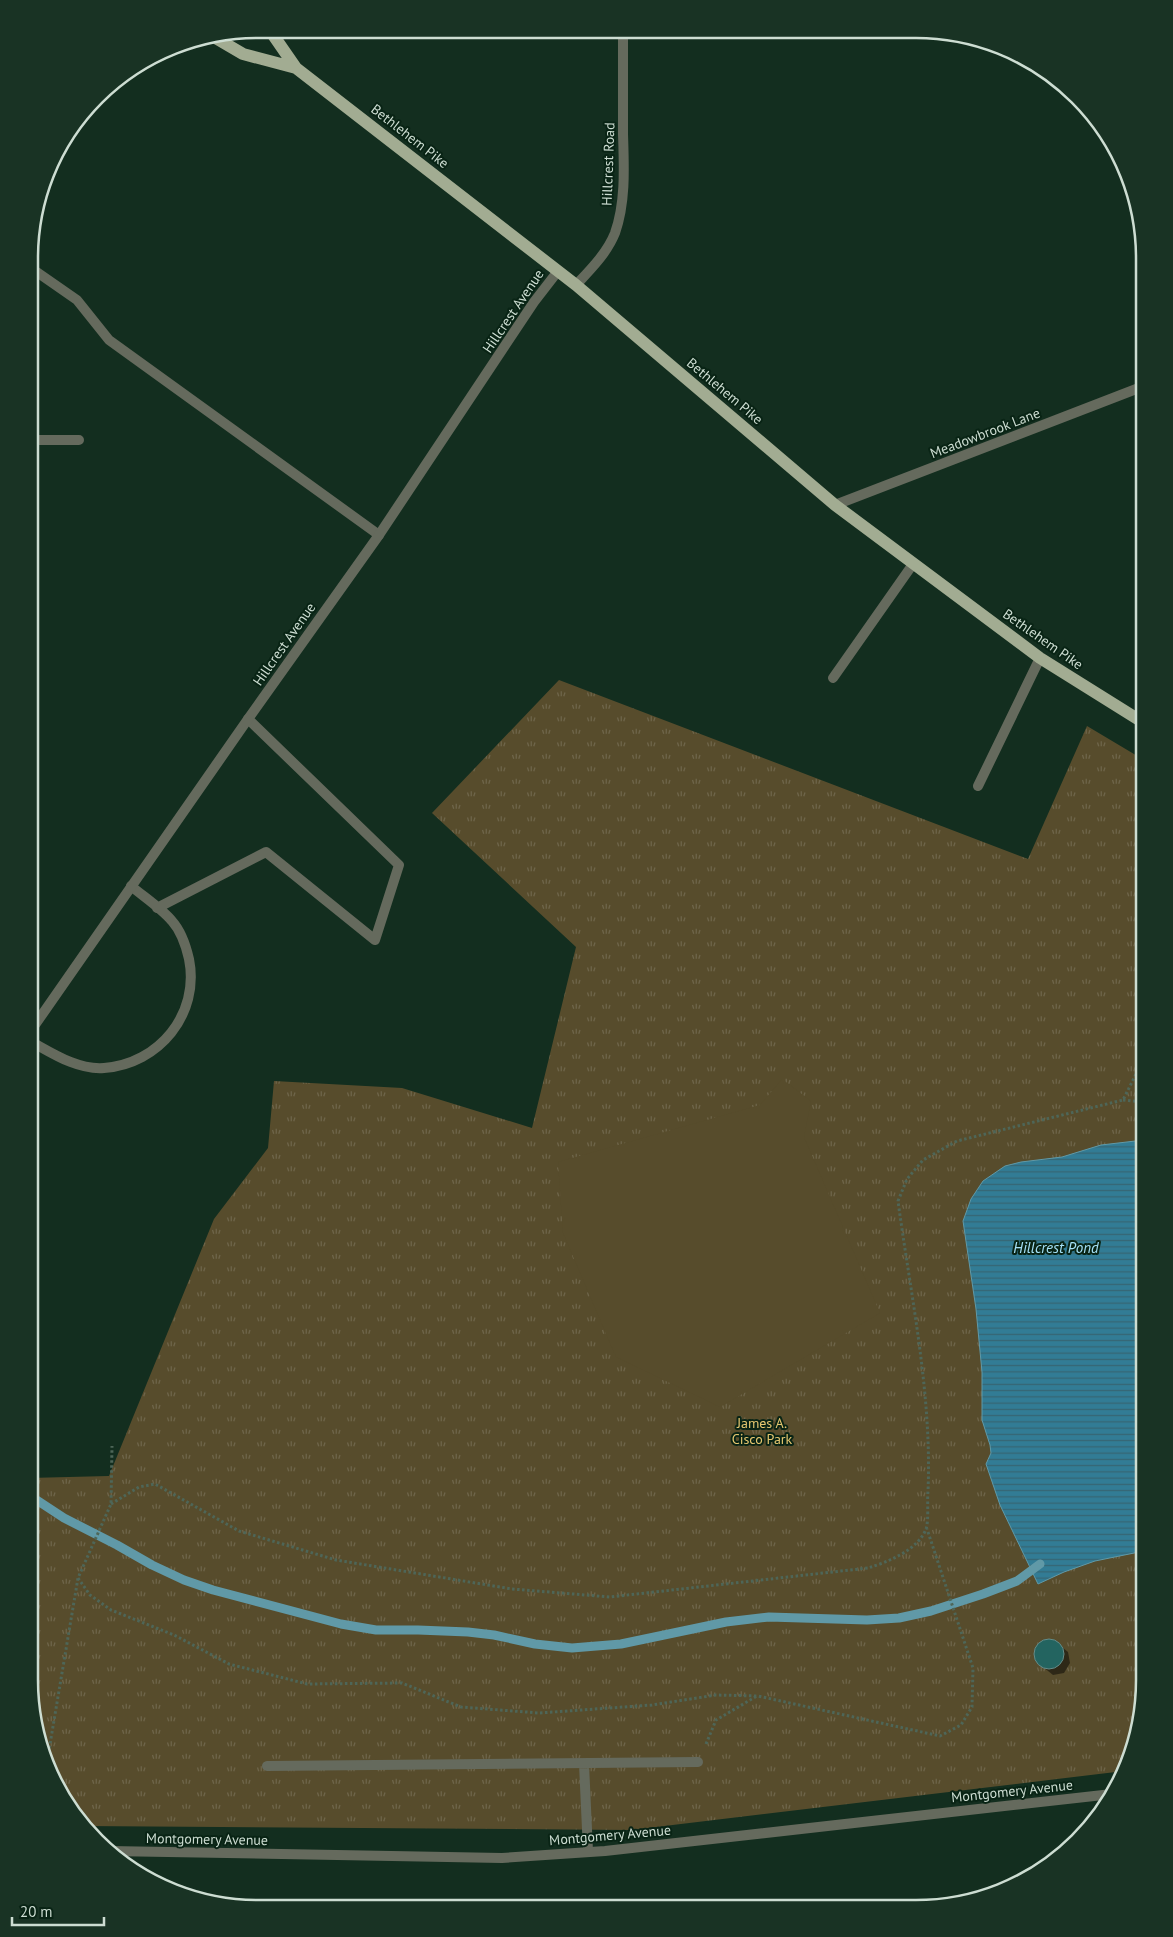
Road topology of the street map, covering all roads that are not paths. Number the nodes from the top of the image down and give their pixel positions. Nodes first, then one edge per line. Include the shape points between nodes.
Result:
1 (275, 38) edge
2 (623, 38) edge
3 (220, 41) edge
4 (296, 68) junction
5 (558, 271) junction
6 (38, 273) edge
7 (576, 285) junction
8 (1136, 389) edge
9 (38, 440) edge
10 (79, 440) dead end
11 (836, 505) junction
12 (379, 534) junction
13 (913, 564) junction
14 (1040, 658) junction
15 (833, 678) dead end
16 (1136, 718) edge
17 (248, 719) junction
18 (978, 786) dead end
19 (132, 886) junction
20 (157, 908) junction
21 (38, 1021) edge
22 (38, 1045) edge
23 (698, 1762) road end
24 (584, 1764) junction
25 (267, 1766) dead end
26 (1103, 1795) edge
27 (122, 1852) edge
28 (588, 1852) junction

1 - 4 main road, Bethlehem Pike
2 - 7 street, Hillcrest Road via 624,168 619,219 609,246
3 - 4 main road, Bethlehem Pike via 243,54
4 - 5 main road, Bethlehem Pike
5 - 7 main road, Bethlehem Pike
5 - 12 street, Hillcrest Avenue
6 - 12 street via 77,300 109,340
7 - 11 main road, Bethlehem Pike
8 - 11 street, Meadowbrook Lane
9 - 10 street
11 - 13 main road, Bethlehem Pike
12 - 17 street, Hillcrest Avenue
13 - 14 main road, Bethlehem Pike
13 - 15 street
14 - 16 main road, Bethlehem Pike
14 - 18 street
17 - 19 street, Hillcrest Avenue
17 - 20 street via 399,866 375,940 266,852
19 - 20 street
19 - 21 street, Hillcrest Avenue
20 - 22 street via 172,921 186,946 192,974 188,1002 176,1028 156,1049 131,1063 103,1068 75,1064
23 - 24 street
24 - 25 street
24 - 28 street
26 - 28 street, Montgomery Avenue
27 - 28 street, Montgomery Avenue via 502,1858

